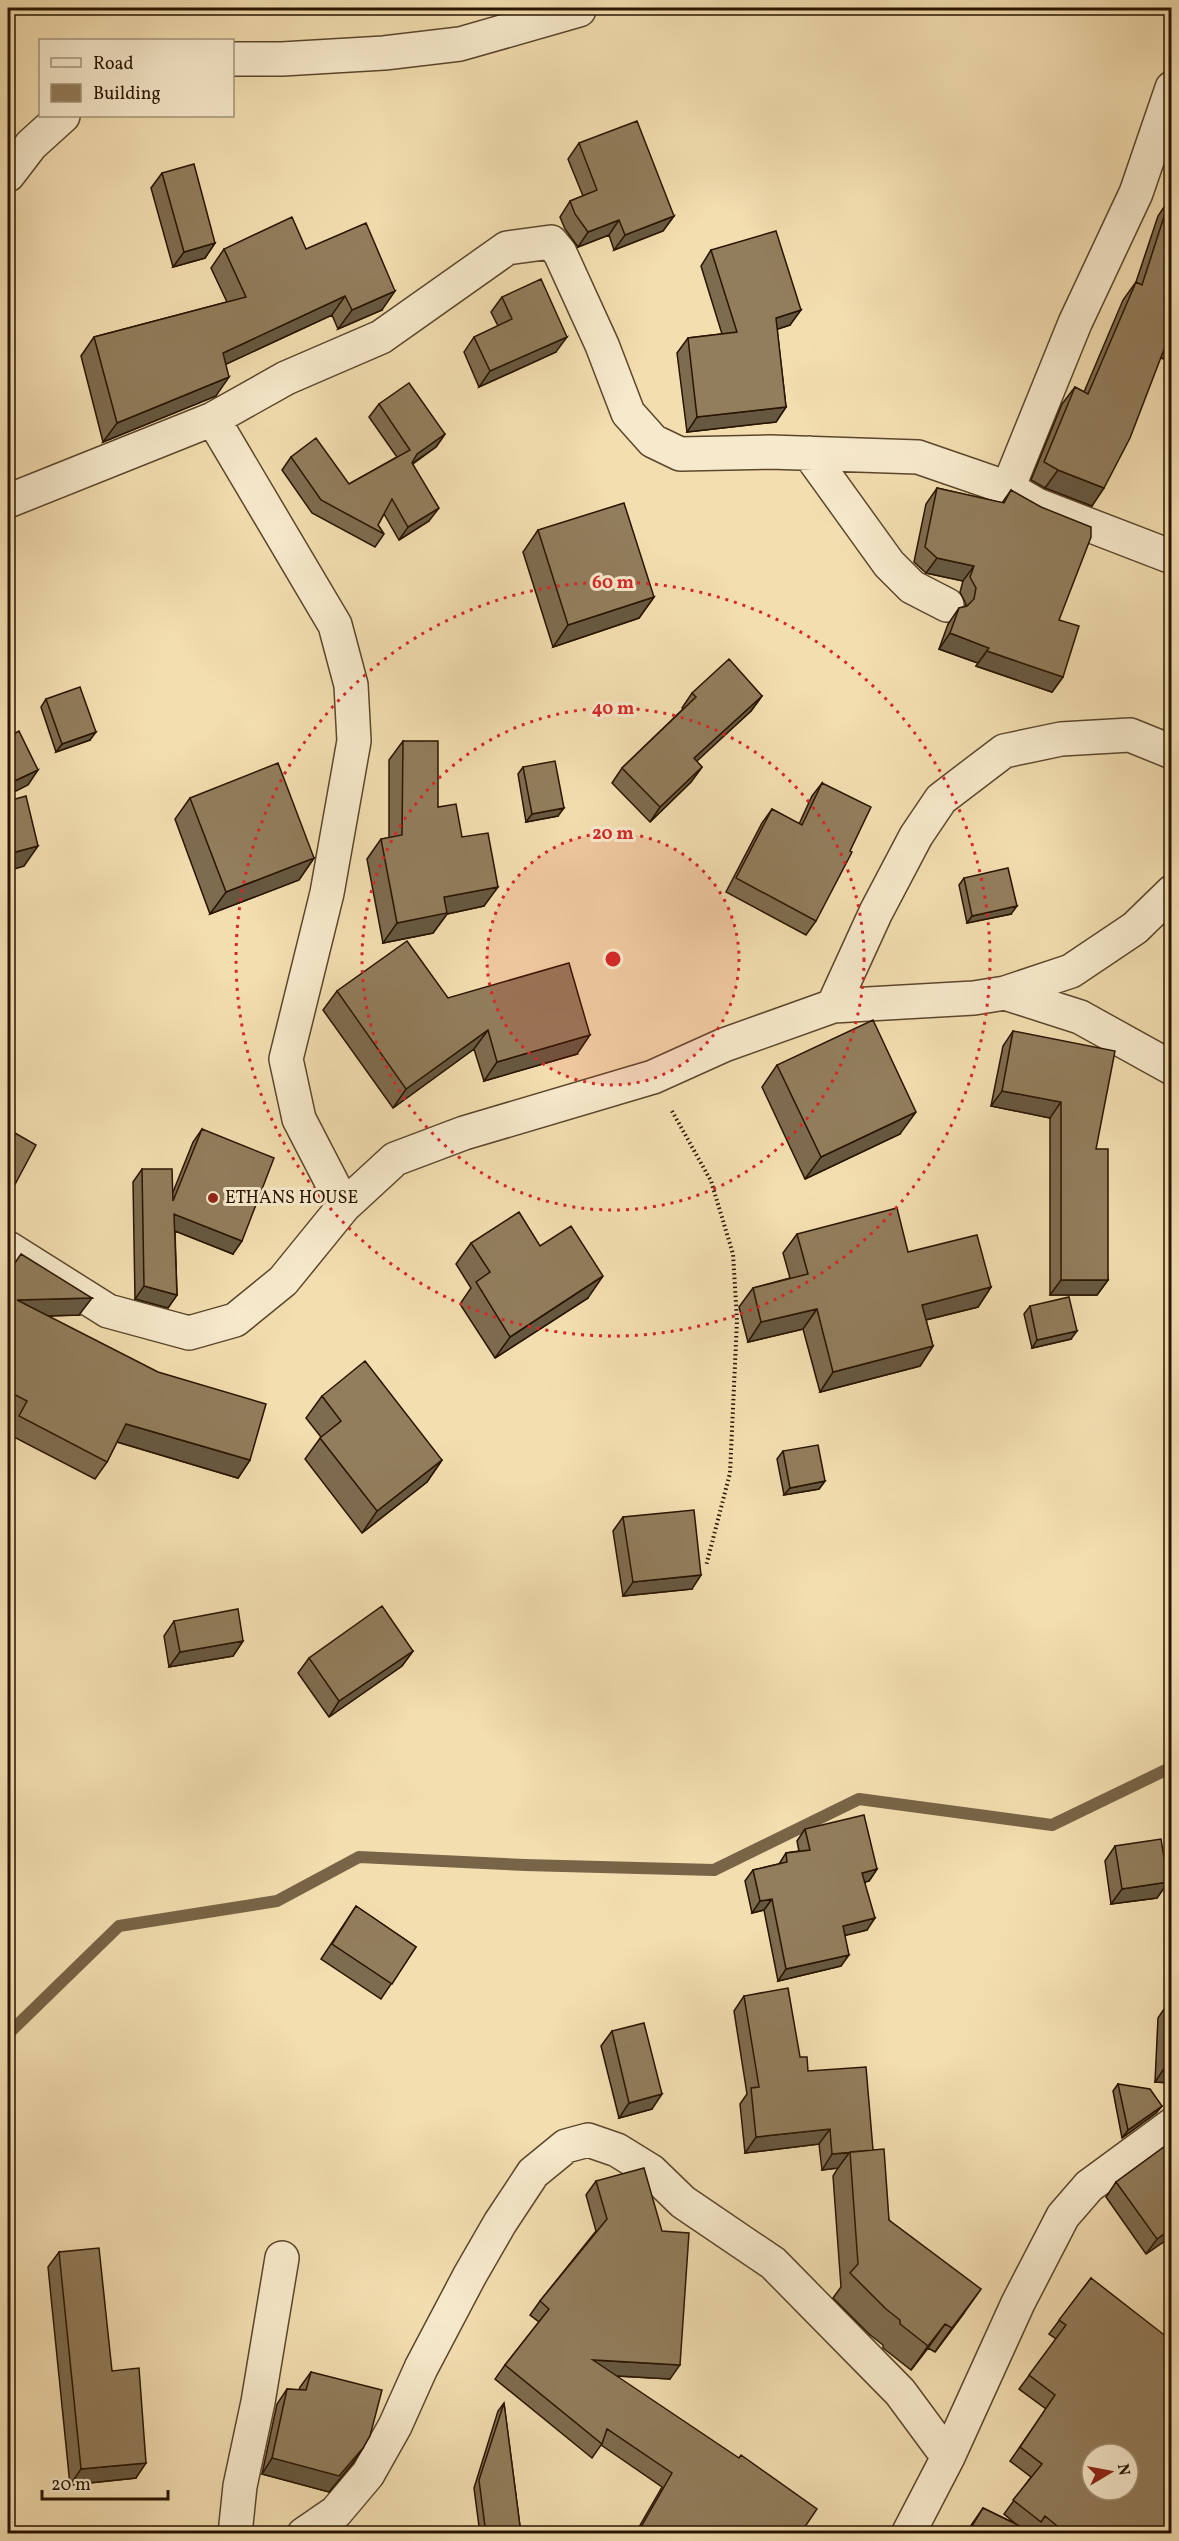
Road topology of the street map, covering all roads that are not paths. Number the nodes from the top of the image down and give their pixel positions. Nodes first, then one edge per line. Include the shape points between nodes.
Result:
1 (579, 10) dead end
2 (234, 59) edge
3 (1172, 88) edge
4 (62, 117) edge
5 (8, 175) edge
6 (213, 419) junction
7 (809, 453) junction
8 (1008, 488) junction
9 (8, 501) edge
10 (1172, 557) edge
11 (947, 605) dead end
12 (1172, 752) edge
13 (1172, 892) edge
14 (1005, 993) junction
15 (833, 1006) junction
16 (1172, 1068) edge
17 (344, 1206) junction
18 (8, 1248) edge
19 (1172, 2125) edge
20 (282, 2258) dead end
21 (948, 2457) junction
22 (235, 2534) edge
23 (304, 2534) edge
24 (908, 2534) edge

1 - 2 street via 460,44 384,53
3 - 8 street via 1136,193 1075,323
4 - 5 street via 31,145
6 - 7 street via 286,378 381,337 507,248 551,242 584,304 628,413 653,441 680,454
6 - 9 street
6 - 17 street via 335,626 351,685 354,741 327,893 286,1059 299,1119
7 - 8 street via 918,457
7 - 11 street via 889,564 912,587
8 - 10 street via 1037,505
12 - 15 street via 1130,735 1061,739 1004,751 942,799 916,836
13 - 14 street via 1135,928 1071,971
14 - 15 street
14 - 16 street via 1080,1017
15 - 17 street via 724,1045 653,1077 464,1133 395,1159
17 - 18 street via 284,1281 236,1320 189,1333 108,1311
19 - 21 street via 1089,2186 1063,2216 1018,2303
20 - 22 street via 240,2486
21 - 23 street via 900,2392 773,2263 683,2202 651,2171 617,2150 588,2140 566,2146 533,2173 470,2275 368,2474 336,2512
21 - 24 street

